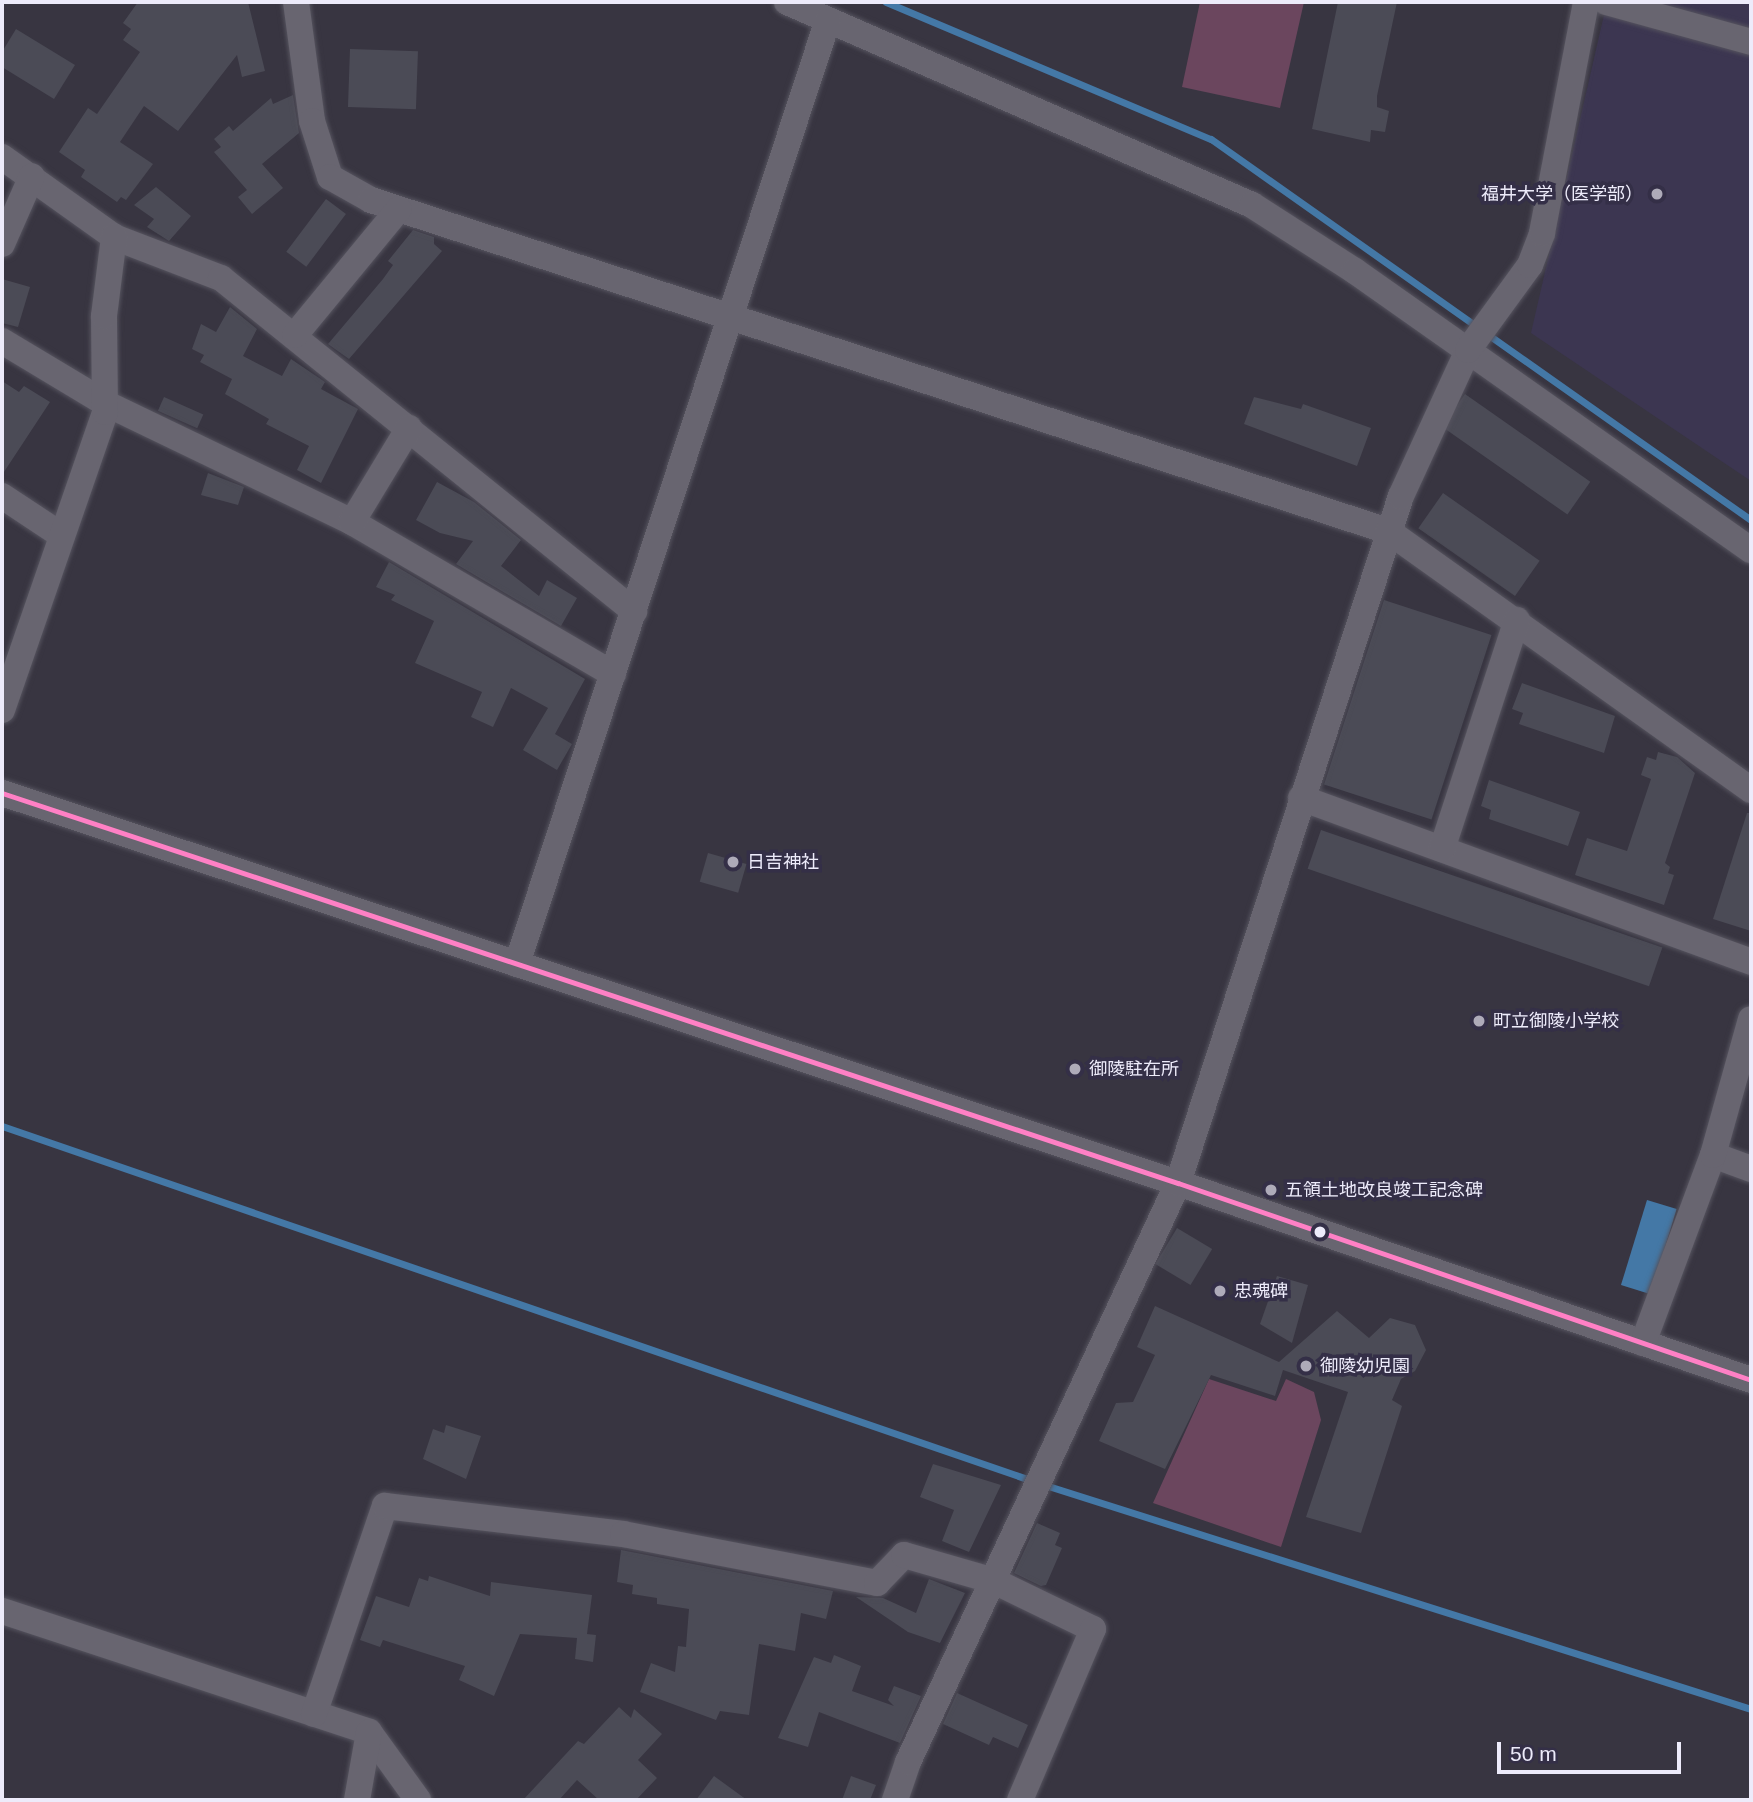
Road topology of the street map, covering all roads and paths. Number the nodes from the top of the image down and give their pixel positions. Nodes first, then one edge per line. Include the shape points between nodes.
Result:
1 (296, 2) edge
2 (787, 2) edge
3 (1586, 2) edge
4 (1606, 2) edge
5 (828, 20) junction
6 (1751, 42) edge
7 (2, 157) edge
8 (32, 176) junction
9 (399, 209) junction
10 (114, 237) junction
11 (2, 244) edge
12 (730, 318) junction
13 (295, 335) junction
14 (2, 341) edge
15 (1468, 350) junction
16 (105, 403) junction
17 (409, 428) junction
18 (2, 496) edge
19 (352, 522) junction
20 (1388, 531) junction
21 (61, 534) junction
22 (1751, 550) edge
23 (634, 611) junction
24 (1517, 620) junction
25 (613, 674) junction
26 (2, 710) edge
27 (1751, 790) edge
28 (2, 793) edge
29 (1301, 798) junction
30 (1442, 849) junction
31 (1751, 962) edge
32 (517, 964) junction
33 (1751, 1019) edge
34 (1713, 1155) junction
35 (1751, 1170) edge
36 (1178, 1183) junction
37 (1643, 1343) junction
38 (1751, 1380) edge
39 (994, 1581) junction
40 (2, 1611) edge
41 (314, 1714) junction
42 (369, 1732) junction
43 (357, 1800) edge
44 (418, 1800) edge
45 (895, 1800) edge
46 (1020, 1800) edge

1 - 9 street via 312,121 330,177
2 - 5 street
3 - 15 street via 1542,233 1530,265
4 - 6 street
5 - 12 street
5 - 15 street via 1252,205
7 - 8 street
8 - 10 street
8 - 11 street
9 - 12 street
9 - 13 street
10 - 13 street via 221,278
10 - 16 street via 104,316
12 - 20 street
12 - 23 street
13 - 17 street
14 - 16 street
15 - 20 street
15 - 22 street
16 - 19 street
16 - 21 street
17 - 19 street
17 - 23 street
18 - 21 street
19 - 25 street
20 - 24 street
20 - 29 street
21 - 26 street
23 - 25 street
24 - 27 street
24 - 30 street
25 - 32 street
28 - 32 street
29 - 30 street
29 - 36 street
30 - 31 street
32 - 36 street
33 - 34 street
34 - 35 street
34 - 37 street
36 - 37 street
36 - 39 street
37 - 38 street
39 - 41 street via 904,1555 877,1583 623,1534 386,1506
39 - 45 street via 908,1762
39 - 46 street via 1093,1629
40 - 41 street
41 - 42 street
42 - 43 street
42 - 44 street

